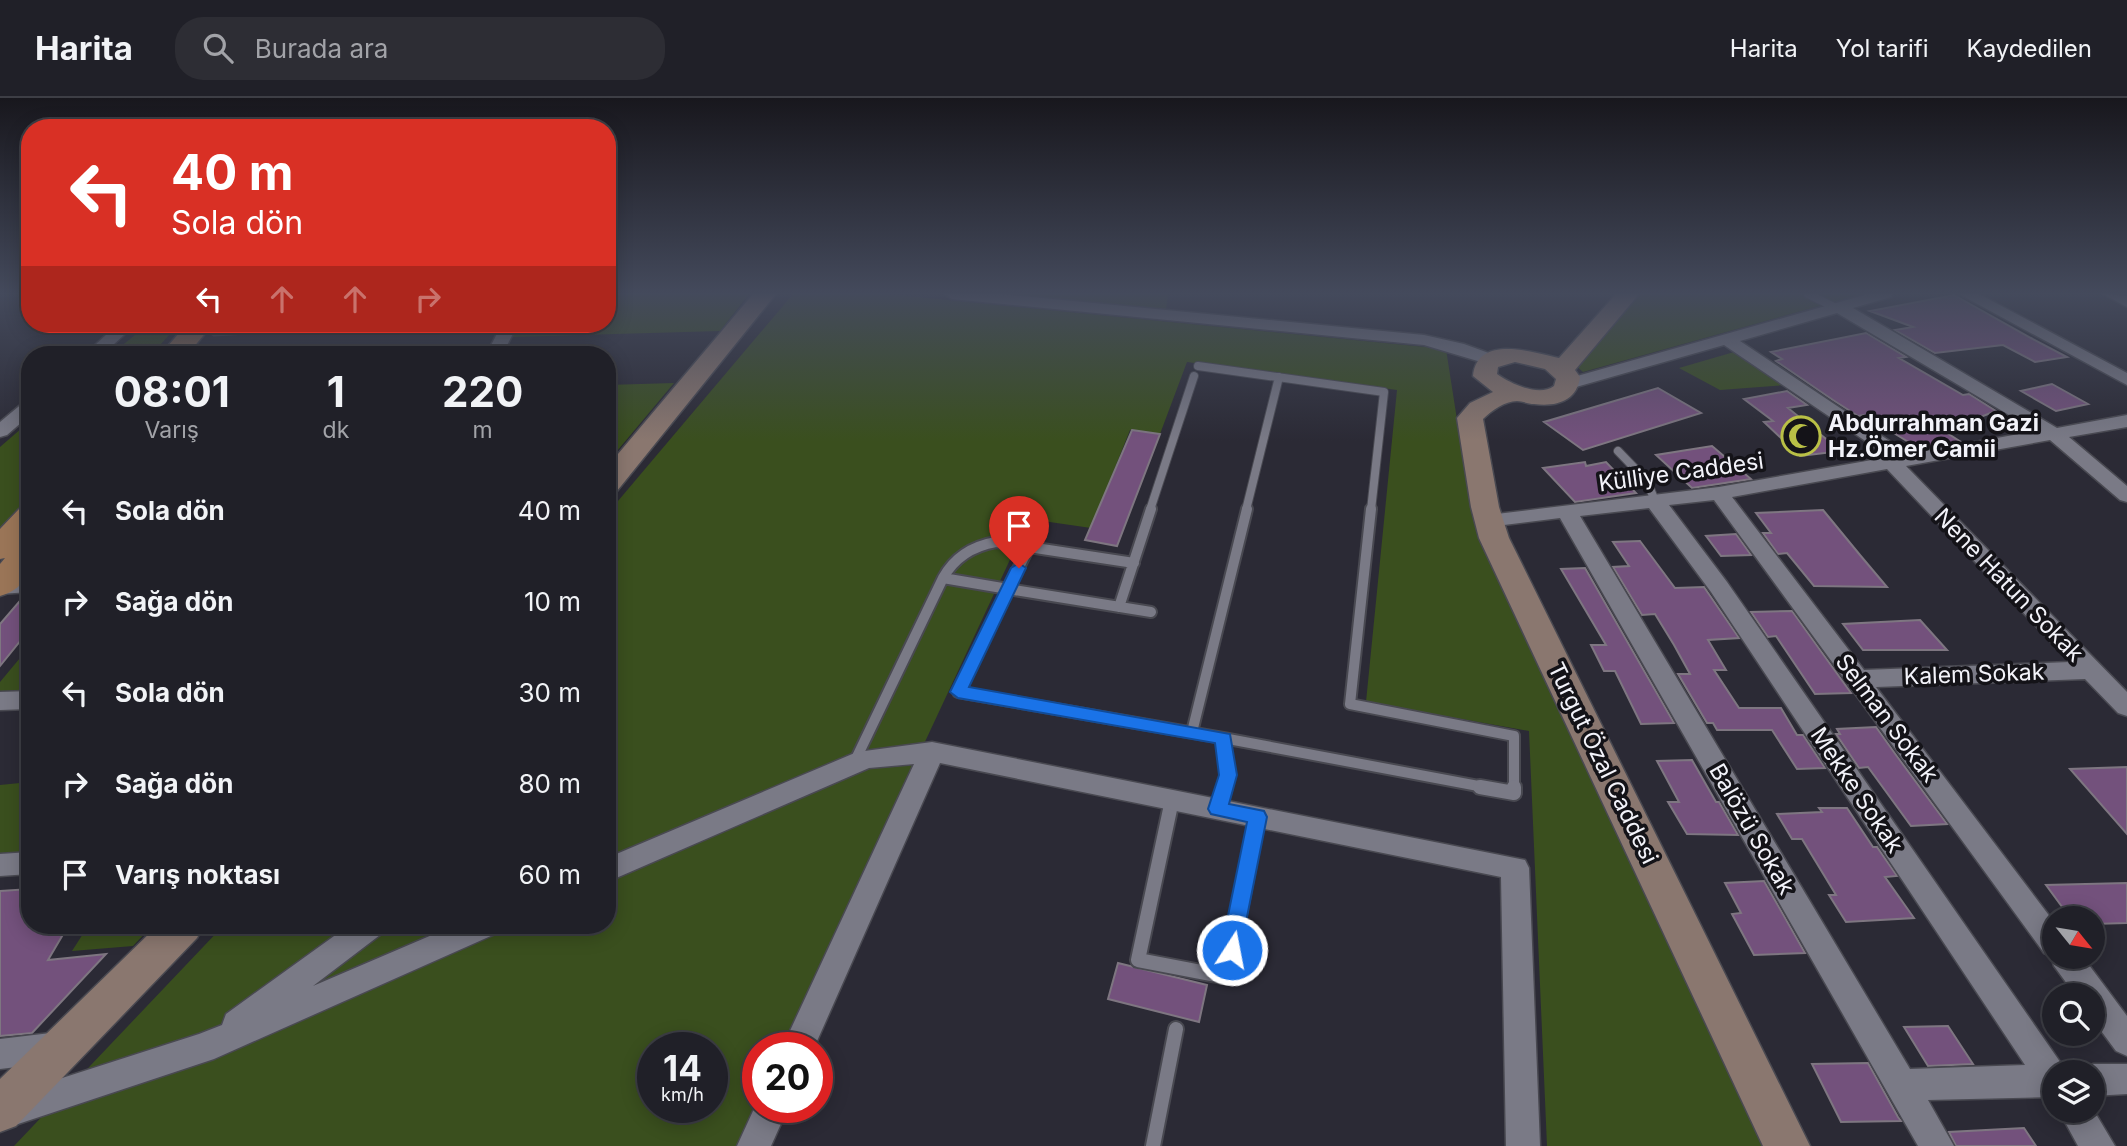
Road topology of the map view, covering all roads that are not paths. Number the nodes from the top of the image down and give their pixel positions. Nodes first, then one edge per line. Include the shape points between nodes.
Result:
1 (725, 343) edge
2 (1436, 343) edge
3 (1562, 343) edge
4 (1591, 343) edge
5 (1709, 343) edge
6 (1731, 343) edge
7 (1899, 343) edge
8 (2058, 343) edge
9 (1536, 358) junction
10 (1491, 360) junction
11 (1279, 377) junction
12 (1565, 377) junction
13 (2127, 380) edge
14 (1514, 394) junction
15 (21, 413) edge
16 (2127, 421) edge
17 (0, 430) edge
18 (2054, 434) junction
19 (1618, 451) dead end
20 (1899, 462) junction
21 (616, 474) edge
22 (1719, 493) junction
23 (2127, 496) edge
24 (1655, 502) junction
25 (1567, 512) junction
26 (1488, 521) junction
27 (21, 526) edge
28 (1029, 547) junction
29 (0, 549) edge
30 (21, 561) edge
31 (1134, 563) junction
32 (943, 578) junction
33 (0, 586) edge
34 (21, 586) edge
35 (1009, 589) junction
36 (1119, 607) junction
37 (1151, 612) dead end
38 (2091, 670) junction
39 (1857, 678) junction
40 (21, 700) edge
41 (0, 701) edge
42 (2127, 707) edge
43 (1192, 732) junction
44 (1223, 738) junction
45 (932, 752) junction
46 (853, 765) junction
47 (1172, 800) junction
48 (1218, 809) junction
49 (1258, 817) junction
50 (21, 864) edge
51 (0, 865) edge
52 (616, 867) edge
53 (2042, 928) edge
54 (175, 934) edge
55 (359, 934) edge
56 (465, 934) edge
57 (2074, 970) edge
58 (1176, 1029) dead end
59 (805, 1032) edge
60 (2127, 1041) edge
61 (65, 1046) junction
62 (203, 1048) junction
63 (0, 1055) edge
64 (2042, 1063) edge
65 (2127, 1079) edge
66 (2105, 1080) edge
67 (2042, 1081) edge
68 (1902, 1085) junction
69 (0, 1112) edge
70 (764, 1123) edge
71 (2083, 1123) edge
72 (754, 1146) edge
73 (1153, 1146) edge
74 (1523, 1146) edge
75 (1787, 1146) edge
76 (1937, 1146) edge
77 (2098, 1146) edge

1 - 21 street
2 - 10 street
3 - 9 street
4 - 12 street
5 - 12 street
6 - 20 street, Nene Hatun Sokak
7 - 18 street
8 - 13 street
9 - 10 street via 1515,355
9 - 12 street
10 - 14 street via 1485,376
11 - 31 lane via 1196,371
11 - 43 lane
11 - 44 lane via 1384,392 1350,704 1514,736 1514,793
12 - 14 street via 1556,395
14 - 26 street, Turgut Özal Caddesi via 1491,400 1470,418
15 - 17 street
16 - 18 street, Külliye Caddesi
18 - 20 street, Külliye Caddesi
18 - 23 street
19 - 24 lane via 1647,481
20 - 22 street, Külliye Caddesi
20 - 38 street, Nene Hatun Sokak
22 - 24 street, Külliye Caddesi
22 - 39 street, Selman Sokak
24 - 25 street, Külliye Caddesi
24 - 64 street, Mekke Sokak via 1726,598
25 - 26 street, Külliye Caddesi
25 - 68 street, Balözü Sokak
26 - 75 street, Turgut Özal Caddesi
27 - 29 main road
28 - 31 lane
28 - 32 lane via 995,542 969,551 948,567
28 - 35 lane
30 - 33 main road
31 - 36 lane
32 - 35 lane
32 - 46 lane
33 - 34 street
35 - 36 lane
35 - 43 lane via 958,692
36 - 37 lane
38 - 39 street, Kalem Sokak
38 - 42 street, Nene Hatun Sokak
39 - 53 street, Selman Sokak
40 - 41 street
43 - 44 lane
44 - 48 lane via 1228,775
45 - 46 street via 866,759
45 - 47 street
45 - 59 street
46 - 52 street
47 - 48 street
47 - 49 lane via 1138,960 1227,977
48 - 49 street
49 - 74 street via 1515,867
50 - 51 street
54 - 61 street
55 - 62 street
56 - 62 street
57 - 60 street
58 - 73 lane
61 - 63 street
61 - 69 street
62 - 69 street
65 - 66 street
67 - 68 street
68 - 76 street, Balözü Sokak
70 - 72 street
71 - 77 street

